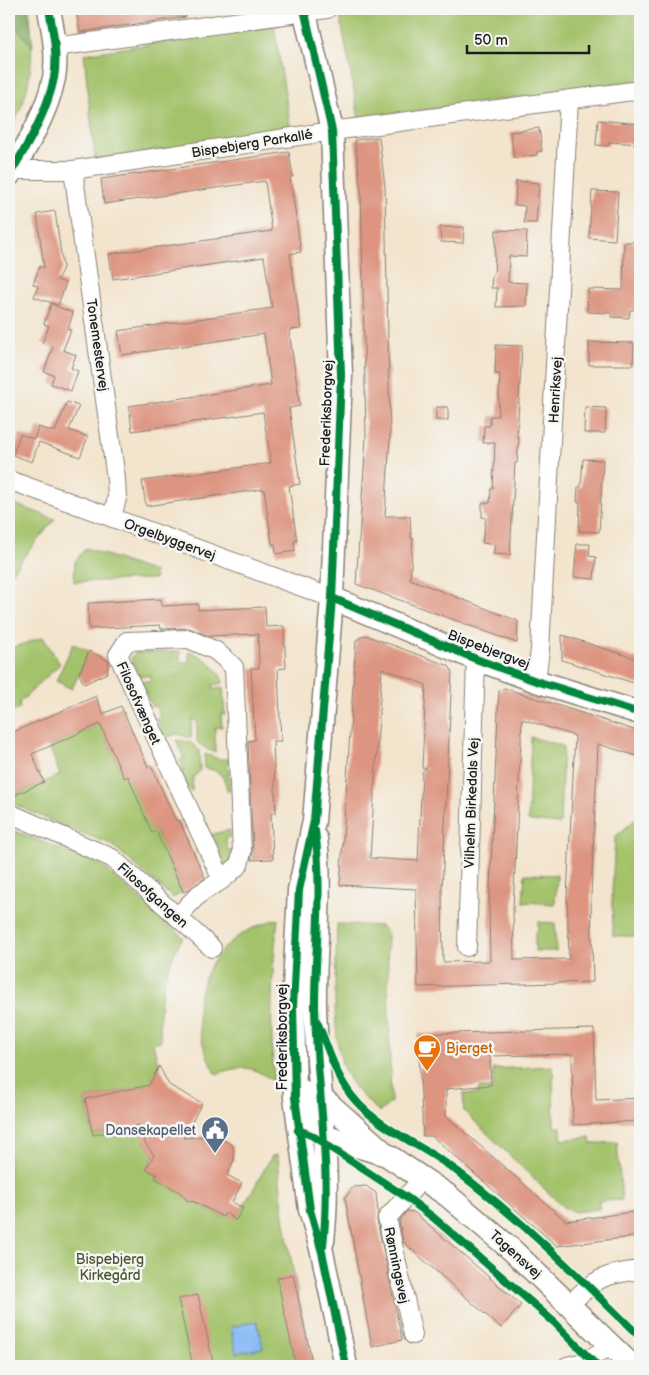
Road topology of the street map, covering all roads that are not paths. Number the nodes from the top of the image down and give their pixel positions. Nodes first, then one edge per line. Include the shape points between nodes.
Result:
1 (49, 9) edge
2 (327, 9) edge
3 (304, 10) edge
4 (55, 47) junction
5 (640, 90) edge
6 (569, 99) junction
7 (332, 131) junction
8 (73, 170) junction
9 (10, 173) edge
10 (9, 480) edge
11 (112, 518) junction
12 (332, 598) junction
13 (476, 659) junction
14 (536, 682) junction
15 (640, 713) edge
16 (9, 813) edge
17 (314, 821) junction
18 (222, 880) junction
19 (178, 916) junction
20 (466, 947) dead end
21 (212, 948) dead end
22 (294, 1036) junction
23 (320, 1096) junction
24 (323, 1136) junction
25 (387, 1155) junction
26 (423, 1178) junction
27 (322, 1252) junction
28 (640, 1270) edge
29 (570, 1304) junction
30 (413, 1335) dead end
31 (612, 1345) junction
32 (346, 1366) edge
33 (567, 1366) edge
34 (632, 1366) edge

1 - 4 street
2 - 3 street
3 - 4 street
3 - 7 street, Frederiksborgvej
4 - 9 street via 54,77 46,104 35,131
5 - 6 street, Bispebjerg Parkallé
6 - 7 street, Bispebjerg Parkallé
6 - 14 street, Henriksvej via 544,589
7 - 8 street, Bispebjerg Parkallé
7 - 12 street, Frederiksborgvej via 341,375
8 - 9 street, Bispebjerg Parkallé
8 - 11 street, Tonemestervej via 116,478 117,498
10 - 11 street, Orgelbyggervej
11 - 12 street, Orgelbyggervej
12 - 13 street, Bispebjergvej
12 - 17 street, Frederiksborgvej
13 - 14 street, Bispebjergvej
13 - 20 street, Vilhelm Birkedals Vej
14 - 15 street, Bispebjergvej
16 - 19 street, Filosofgangen via 112,858
17 - 22 street, Frederiksborgvej via 299,890
17 - 23 street, Frederiksborgvej via 319,891 315,1005
18 - 18 street, Filosofvænget via 239,865 242,852 234,667 216,651 189,639 127,642 118,655 125,674
18 - 19 street, Filosofvænget via 199,894
19 - 21 street, Filosofgangen
22 - 24 street via 302,1096
22 - 27 street, Frederiksborgvej via 298,1130 310,1210
23 - 24 street, Frederiksborgvej
23 - 25 street, Tagensvej
24 - 25 street, Tagensvej
24 - 27 street, Frederiksborgvej via 327,1207
25 - 26 street, Tagensvej
26 - 29 street, Tagensvej via 512,1250
26 - 30 street, Rønningsvej via 387,1218
27 - 32 street, Frederiksborgvej
28 - 29 street via 608,1274 595,1280
29 - 31 street, Tagensvej
31 - 33 street via 584,1362
31 - 34 street, Tagensvej

